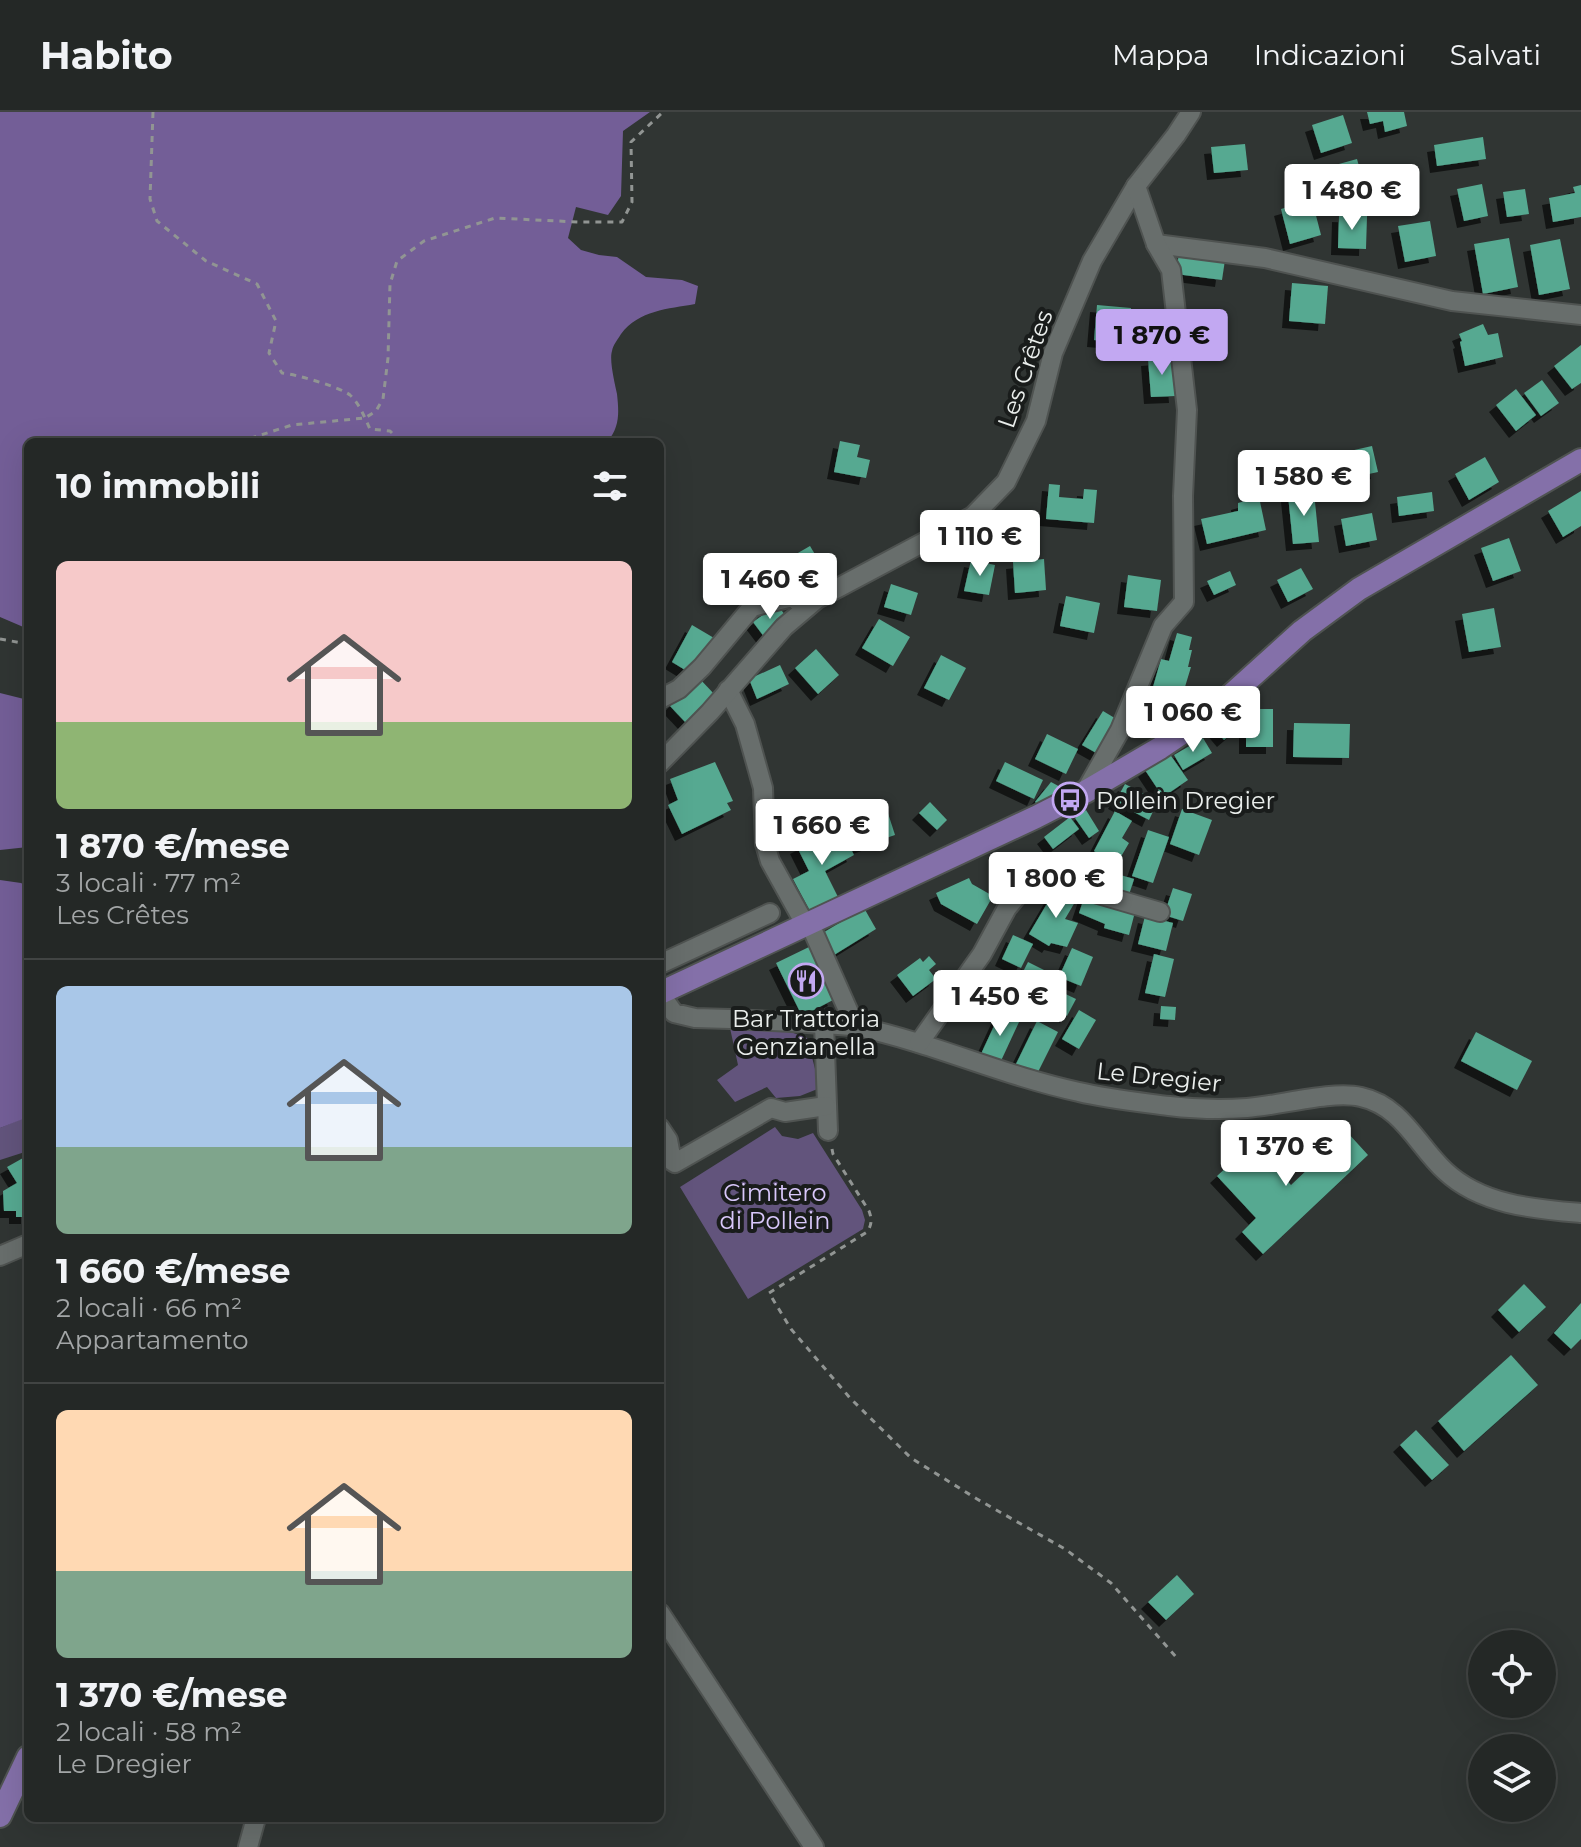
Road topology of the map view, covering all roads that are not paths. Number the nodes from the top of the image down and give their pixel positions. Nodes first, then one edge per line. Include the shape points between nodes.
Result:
1 (1191, 112) edge
2 (1136, 186) junction
3 (1156, 244) junction
4 (1581, 315) edge
5 (1581, 460) edge
6 (806, 608) junction
7 (728, 690) junction
8 (664, 697) edge
9 (664, 759) edge
10 (1085, 792) junction
11 (1160, 912) dead end
12 (770, 913) dead end
13 (807, 923) junction
14 (721, 936) junction
15 (732, 958) junction
16 (664, 962) edge
17 (664, 994) edge
18 (664, 1000) edge
19 (824, 1024) junction
20 (855, 1026) junction
21 (919, 1043) junction
22 (826, 1106) junction
23 (828, 1131) road end
24 (664, 1134) edge
25 (1581, 1213) edge
26 (24, 1246) edge
27 (0, 1256) edge
28 (664, 1619) edge
29 (24, 1765) edge
30 (0, 1816) edge
31 (255, 1822) edge
32 (248, 1847) edge
33 (814, 1847) edge

1 - 2 street, Les Crêtes
2 - 3 street
2 - 6 street, Les Crêtes via 1092,261 1053,353 1036,421 1006,482 973,516
3 - 4 street via 1265,258 1452,301
3 - 10 street via 1171,270 1187,410 1184,602 1163,626 1120,730
5 - 10 main road via 1359,589 1302,631 1209,715
6 - 7 street, Les Crêtes
6 - 8 street via 792,597 752,607 702,667
7 - 9 street, Les Crêtes
7 - 13 street via 745,724 763,788 767,853
10 - 13 main road
11 - 21 street via 1081,889 1064,877 1047,889 1022,890
12 - 14 street
13 - 15 main road
13 - 20 street
14 - 15 street
14 - 16 street
15 - 17 main road
18 - 19 street, Le Dregier via 674,1013 695,1018
19 - 20 street, Le Dregier
19 - 22 street
20 - 21 street, Le Dregier
21 - 25 street, Le Dregier via 1079,1092 1194,1109 1359,1096 1389,1109 1462,1185 1509,1203
22 - 23 street
22 - 24 street via 785,1112 771,1108 675,1163
26 - 27 street
28 - 33 street
29 - 30 main road
31 - 32 street

